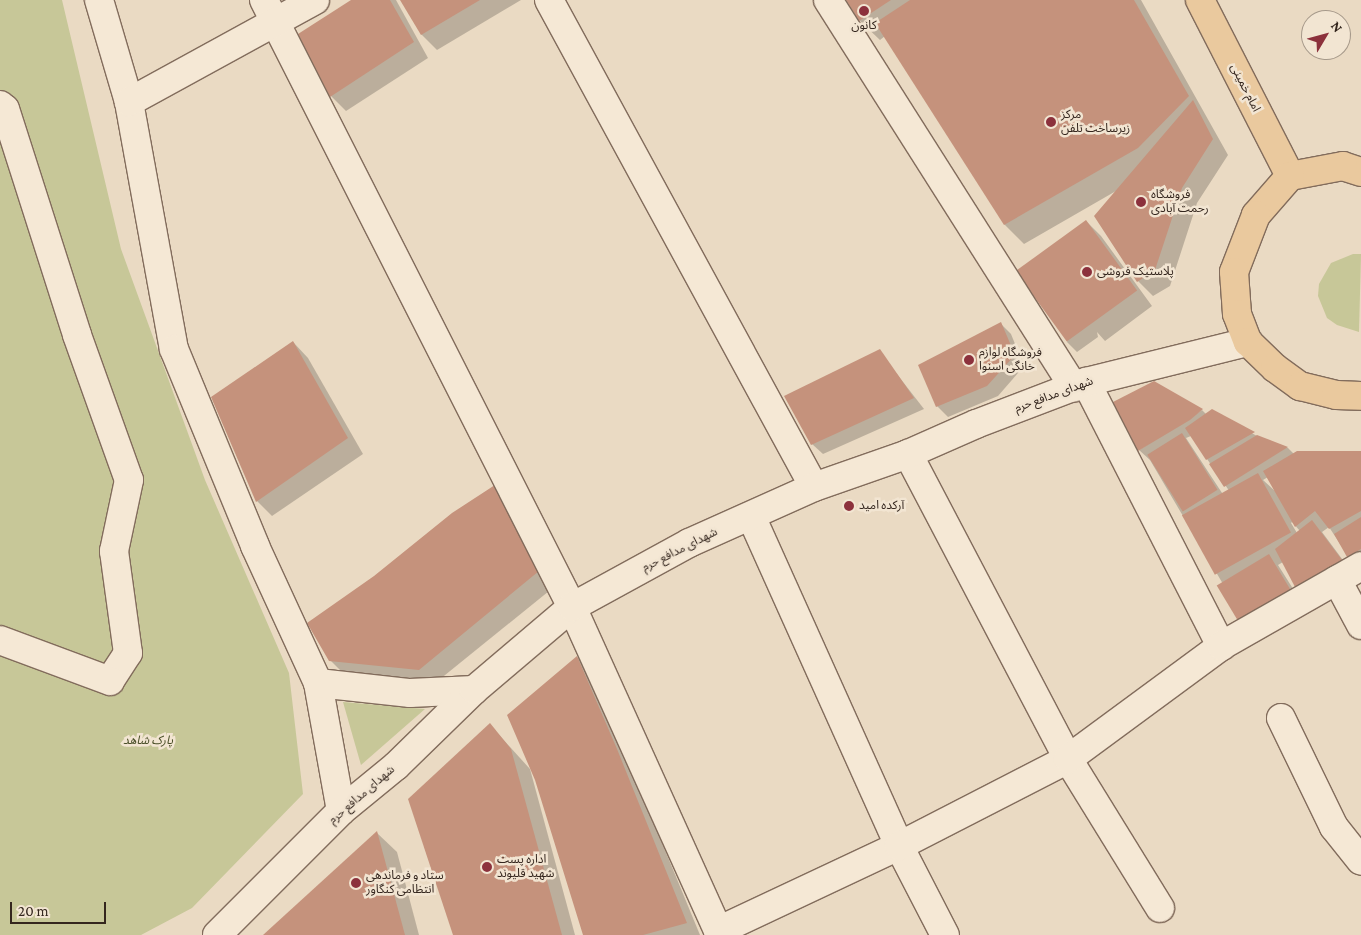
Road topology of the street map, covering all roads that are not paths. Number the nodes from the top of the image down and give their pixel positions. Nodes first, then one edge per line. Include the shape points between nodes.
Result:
1 (99, 0) edge
2 (315, 0) edge
3 (549, 0) edge
4 (828, 0) edge
5 (1200, 0) edge
6 (269, 11) edge
7 (129, 102) junction
8 (0, 105) edge
9 (1361, 172) edge
10 (1290, 176) junction
11 (1248, 342) junction
12 (1080, 384) junction
13 (1361, 396) edge
14 (908, 454) junction
15 (814, 488) junction
16 (751, 516) junction
17 (1361, 566) edge
18 (1337, 580) junction
19 (572, 607) junction
20 (1361, 626) edge
21 (0, 640) edge
22 (1221, 646) junction
23 (318, 683) junction
24 (474, 690) junction
25 (1281, 718) dead end
26 (1068, 759) junction
27 (341, 811) junction
28 (899, 846) junction
29 (1361, 862) edge
30 (1160, 908) dead end
31 (719, 933) edge
32 (217, 935) edge
33 (945, 935) edge

1 - 7 street
2 - 6 street
3 - 15 street
4 - 12 street
5 - 10 main road, امام خمینی
6 - 7 street
6 - 19 street
7 - 23 street via 174,349 255,546
8 - 21 street via 5,109 77,335 129,480 114,551 128,653 110,681
9 - 10 main road via 1343,166
10 - 11 main road via 1256,215 1234,272 1237,314
11 - 12 street, شهدای مدافع حرم
11 - 13 main road via 1274,368 1300,386 1336,395
12 - 14 street, شهدای مدافع حرم
12 - 22 street
14 - 15 street, شهدای مدافع حرم
14 - 26 street
15 - 16 street, شهدای مدافع حرم
16 - 19 street, شهدای مدافع حرم via 689,543
16 - 28 street
17 - 18 street
18 - 20 street
18 - 22 street
19 - 24 street, شهدای مدافع حرم
19 - 31 street
22 - 26 street
23 - 24 street via 410,693
23 - 27 street
24 - 27 street, شهدای مدافع حرم via 396,766
25 - 29 street via 1334,827
26 - 28 street
26 - 30 street
27 - 32 street, شهدای مدافع حرم
28 - 31 street
28 - 33 street

